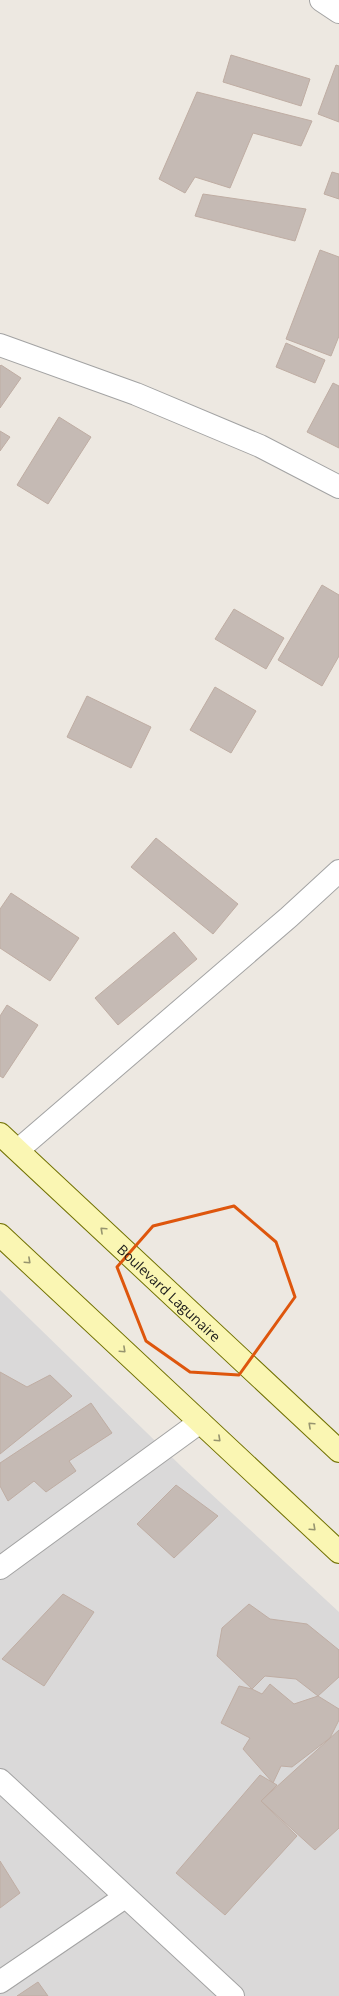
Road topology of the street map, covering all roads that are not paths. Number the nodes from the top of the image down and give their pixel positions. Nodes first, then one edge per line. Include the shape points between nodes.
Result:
1 (321, 0) edge
2 (339, 12) edge
3 (0, 345) edge
4 (339, 487) edge
5 (339, 871) edge
6 (0, 1134) edge
7 (18, 1150) junction
8 (0, 1235) edge
9 (200, 1422) junction
10 (339, 1451) edge
11 (339, 1552) edge
12 (0, 1568) edge
13 (0, 1780) edge
14 (125, 1897) junction
15 (0, 1982) edge
16 (233, 1996) edge

1 - 2 street
3 - 4 street via 144,397 260,446
5 - 7 street via 290,917
6 - 7 main road, Boulevard Lagunaire
10 -> 7 main road, Boulevard Lagunaire
8 -> 9 main road
9 -> 11 main road
9 - 12 street
13 - 14 street
14 - 15 street
14 - 16 street

